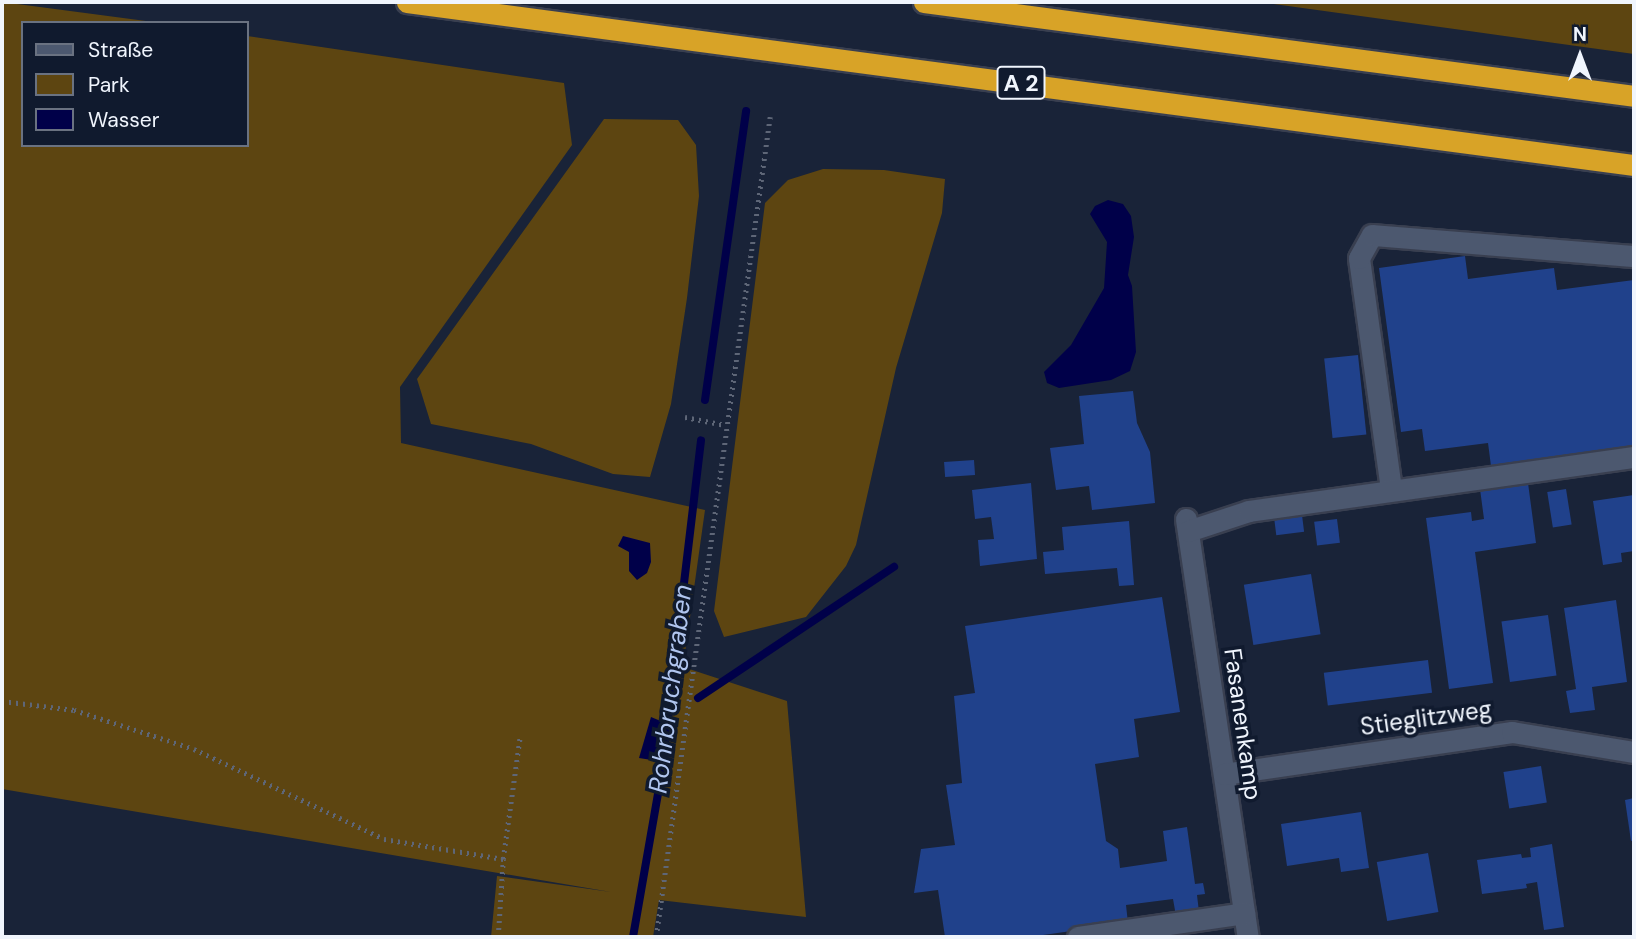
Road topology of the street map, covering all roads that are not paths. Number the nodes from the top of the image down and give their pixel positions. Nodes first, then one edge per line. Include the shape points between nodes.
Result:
1 (407, 2) edge
2 (924, 2) edge
3 (1634, 96) edge
4 (1634, 165) edge
5 (1634, 256) edge
6 (1634, 457) edge
7 (1391, 489) junction
8 (1634, 752) edge
9 (1224, 774) junction
10 (1244, 913) junction
11 (1078, 937) edge
12 (1248, 937) edge

1 - 4 highway, A 2
2 - 3 highway
5 - 7 street via 1372,235 1359,258
6 - 7 street
7 - 9 street, Fasanenkamp via 1187,525
8 - 9 street, Stieglitzweg via 1512,732
9 - 10 street, Fasanenkamp
10 - 11 street
10 - 12 street, Fasanenkamp

